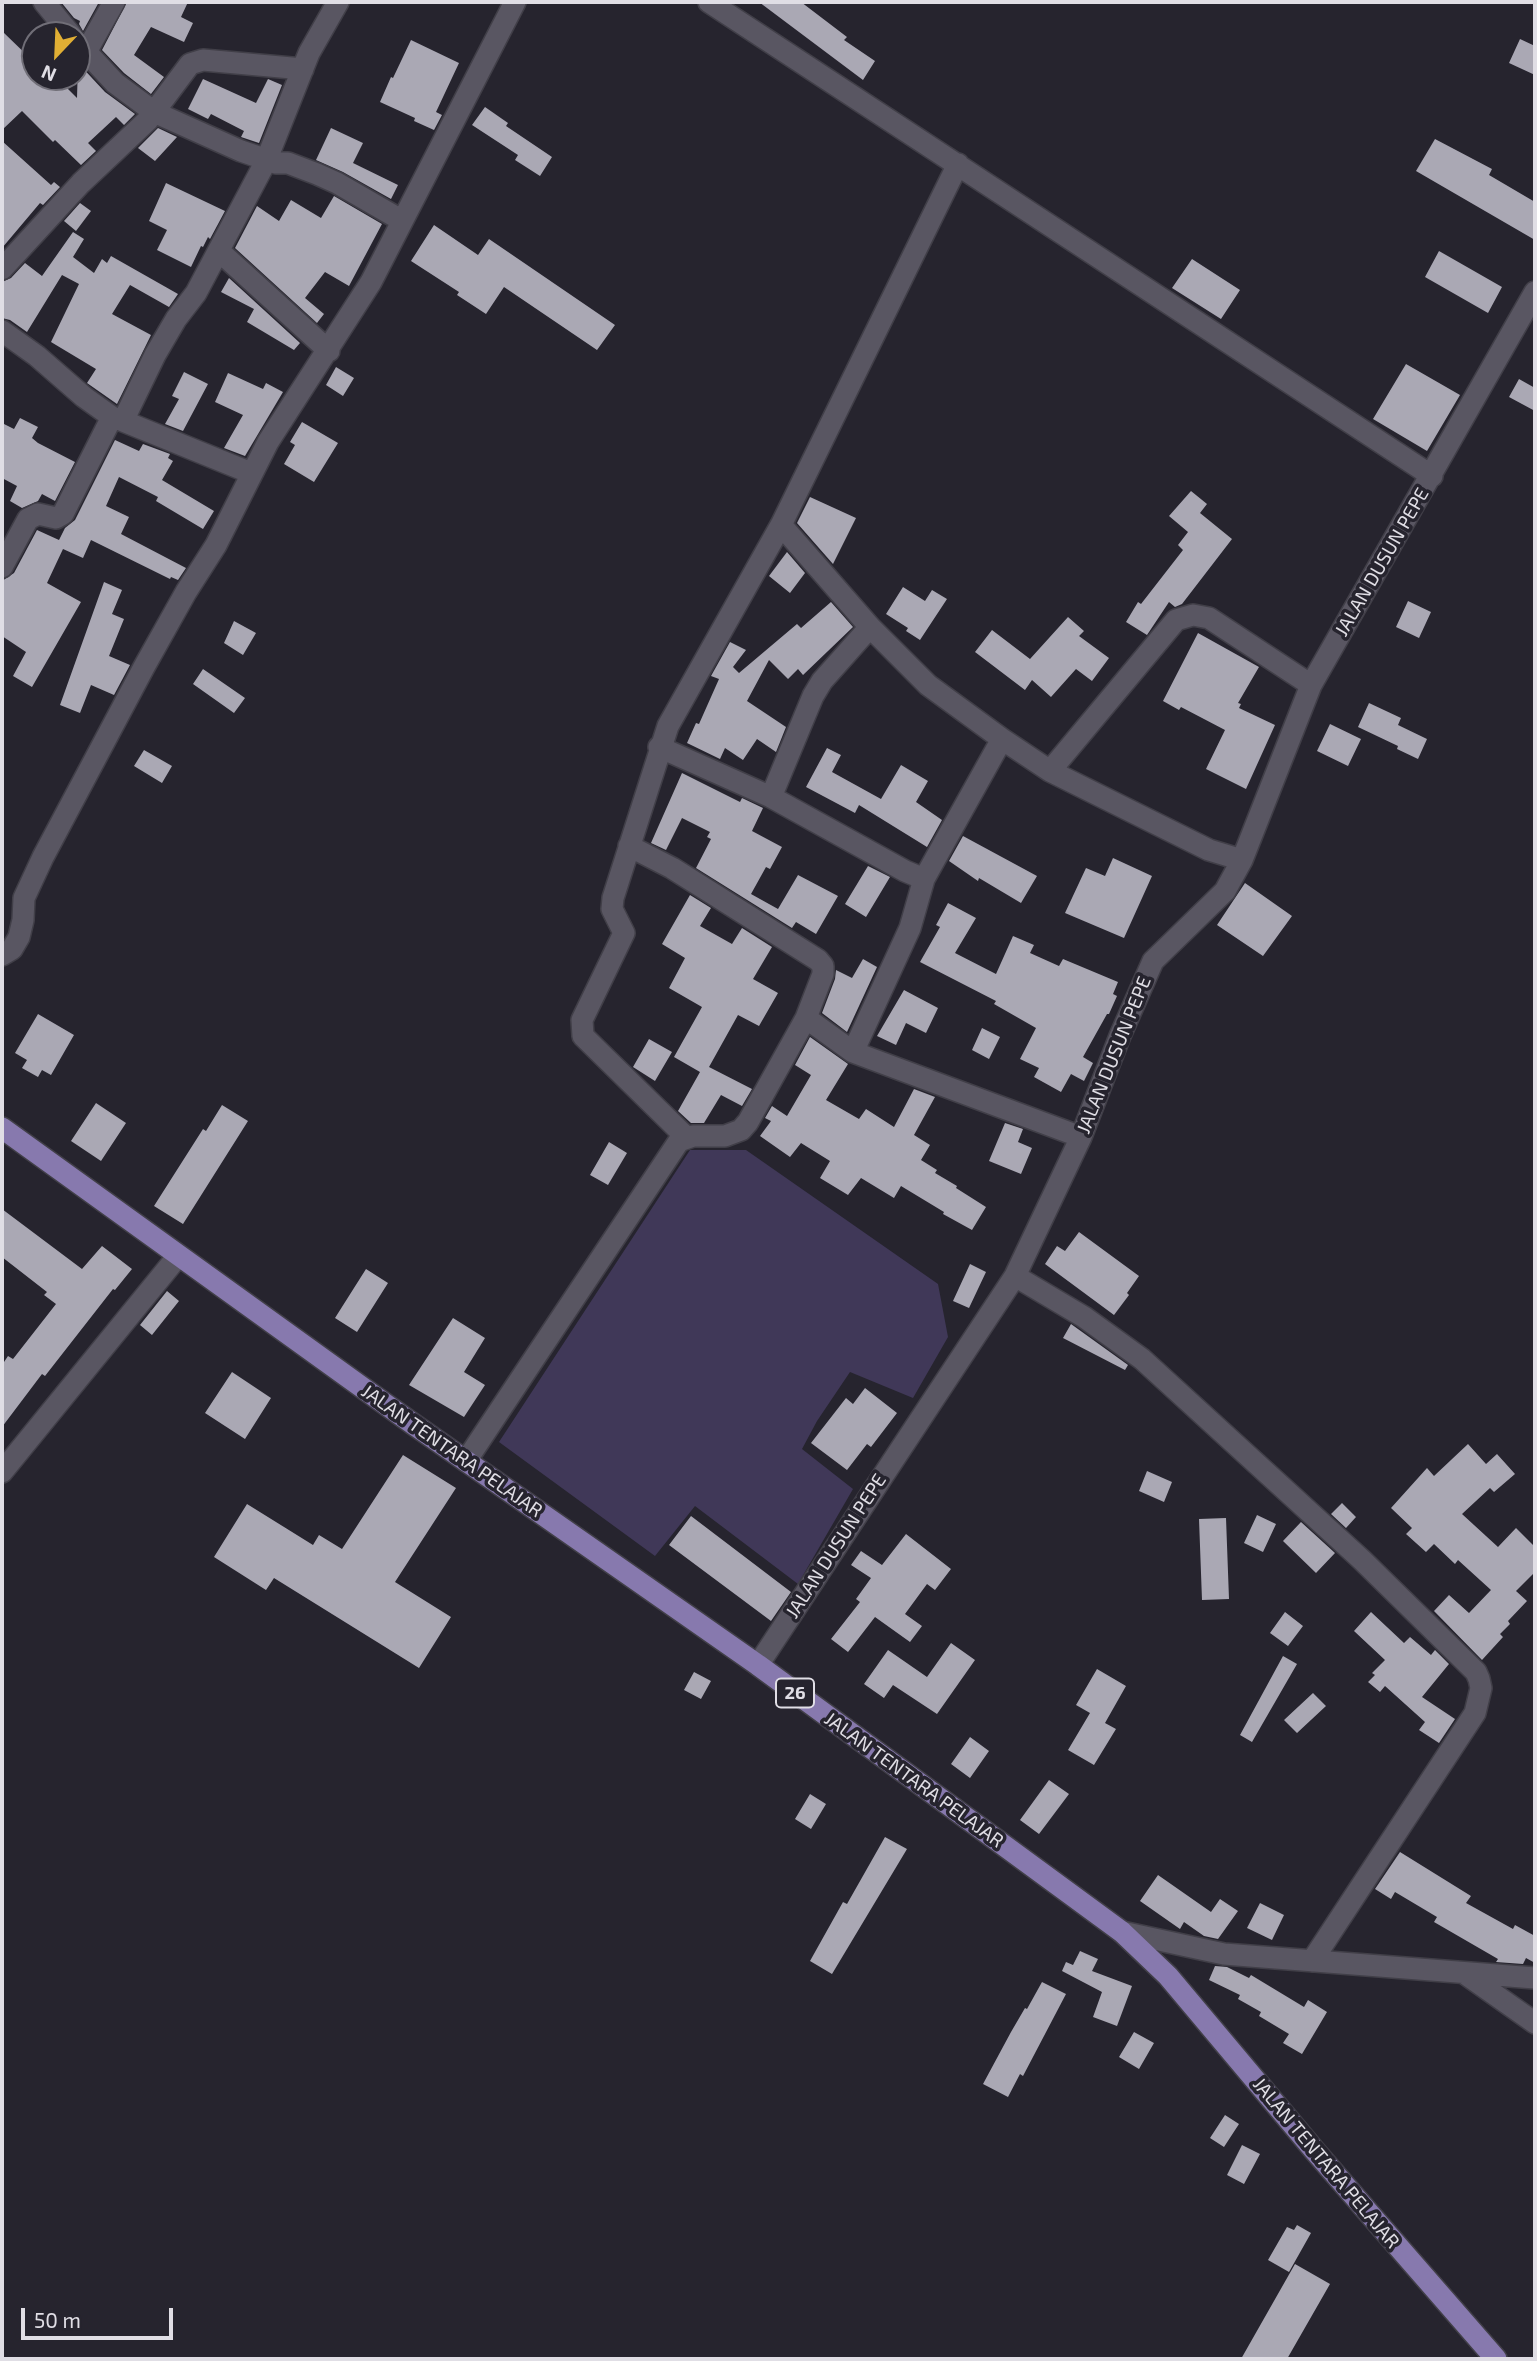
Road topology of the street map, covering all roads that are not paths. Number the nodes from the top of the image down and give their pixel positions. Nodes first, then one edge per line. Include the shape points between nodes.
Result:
1 (44, 2) edge
2 (114, 2) edge
3 (338, 2) edge
4 (515, 2) edge
5 (709, 2) edge
6 (60, 21) edge
7 (91, 34) edge
8 (91, 57) edge
9 (303, 69) junction
10 (154, 112) junction
11 (266, 160) junction
12 (958, 164) junction
13 (401, 220) junction
14 (219, 251) junction
15 (2, 269) edge
16 (1535, 292) edge
17 (2, 331) edge
18 (329, 351) junction
19 (118, 419) junction
20 (251, 473) junction
21 (1432, 476) junction
22 (781, 525) junction
23 (2, 566) edge
24 (870, 627) junction
25 (1311, 685) junction
26 (1002, 739) junction
27 (659, 747) junction
28 (1050, 771) junction
29 (771, 797) junction
30 (629, 846) junction
31 (1242, 860) junction
32 (924, 879) junction
33 (2, 954) edge
34 (806, 1018) junction
35 (853, 1052) junction
36 (2, 1128) edge
37 (686, 1137) junction
38 (1081, 1137) junction
39 (178, 1256) junction
40 (1015, 1276) junction
41 (466, 1461) junction
42 (2, 1472) edge
43 (758, 1665) junction
44 (1122, 1932) junction
45 (1312, 1961) junction
46 (1462, 1972) junction
47 (1535, 1978) edge
48 (1535, 2023) edge
49 (1496, 2359) edge

1 - 6 street
2 - 7 street
3 - 9 street
4 - 13 street
5 - 12 street
8 - 10 street via 115,83
9 - 10 street via 203,60 190,64
9 - 11 street
10 - 11 street
10 - 15 street
11 - 13 street via 317,174
11 - 14 street
12 - 21 street
12 - 22 street
13 - 18 street via 371,282
14 - 18 street
14 - 19 street
16 - 21 street, JALAN DUSUN PEPE
17 - 19 street
18 - 20 street
19 - 20 street
19 - 23 street via 63,514 56,518 38,514 28,519
20 - 33 street via 216,545 43,857 24,898 19,937 12,949
21 - 25 street, JALAN DUSUN PEPE
22 - 24 street
22 - 27 street
24 - 26 street via 928,685
24 - 29 street via 813,696
25 - 28 street via 1209,618 1193,615 1175,620
25 - 31 street, JALAN DUSUN PEPE
26 - 28 street
26 - 32 street
27 - 29 street
27 - 30 street
28 - 31 street via 1209,850
29 - 32 street
30 - 34 street via 818,960 823,974
30 - 37 street via 612,909 624,933 581,1028 590,1044
31 - 38 street, JALAN DUSUN PEPE via 1225,891 1153,961
32 - 35 street via 910,928
34 - 35 street
34 - 37 street via 741,1130 726,1136
35 - 38 street
36 - 39 main road, JALAN TENTARA PELAJAR / 26
37 - 41 street via 679,1141
38 - 40 street, JALAN DUSUN PEPE
39 - 41 main road, JALAN TENTARA PELAJAR / 26
39 - 42 street
40 - 43 street, JALAN DUSUN PEPE
40 - 45 street via 1142,1359 1362,1560 1476,1672 1481,1688 1475,1713
41 - 43 main road, JALAN TENTARA PELAJAR / 26
43 - 44 main road, JALAN TENTARA PELAJAR / 26
44 - 45 street via 1224,1954
44 - 49 main road, JALAN TENTARA PELAJAR / 26 via 1168,1976
45 - 46 street
46 - 47 street
46 - 48 street

